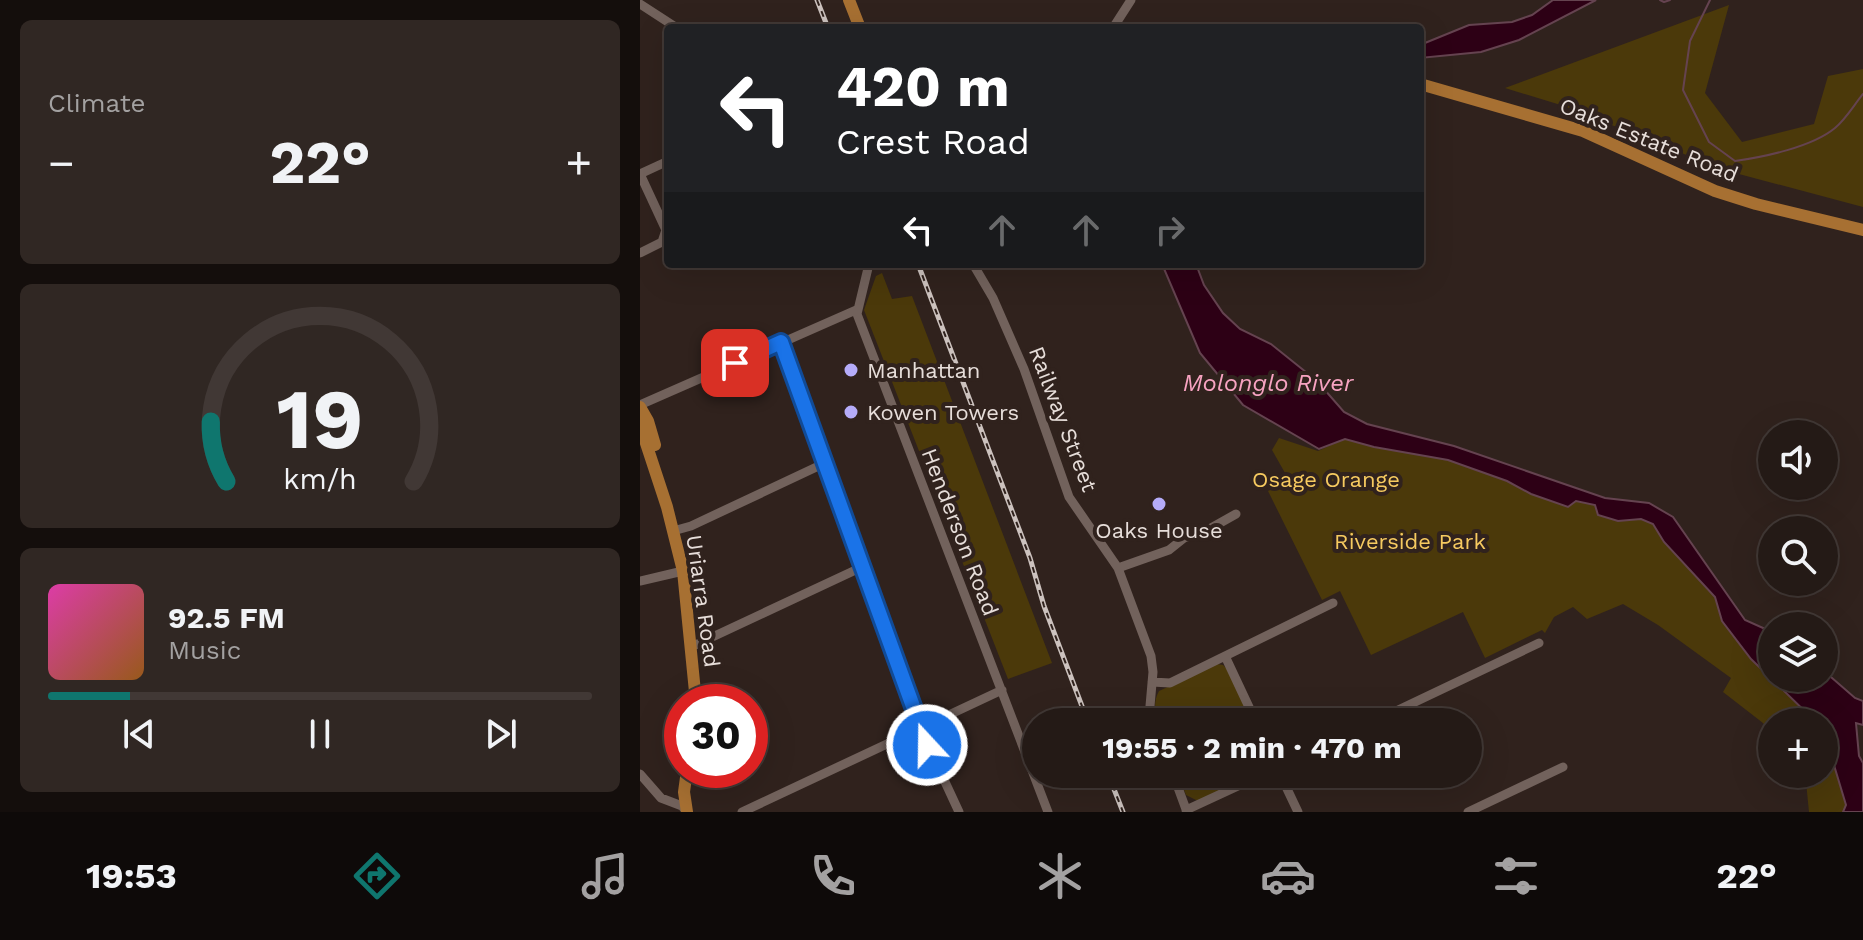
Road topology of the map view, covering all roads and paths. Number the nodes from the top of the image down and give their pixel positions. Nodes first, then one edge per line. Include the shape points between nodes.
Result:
1 (849, 0) edge
2 (1131, 0) edge
3 (640, 4) edge
4 (671, 24) edge
5 (858, 24) edge
6 (1116, 24) edge
7 (1424, 85) edge
8 (664, 163) edge
9 (640, 174) edge
10 (664, 223) edge
11 (1863, 230) edge
12 (664, 238) edge
13 (640, 253) edge
14 (868, 268) edge
15 (975, 268) edge
16 (856, 310) junction
17 (781, 342) junction
18 (640, 406) edge
19 (640, 425) edge
20 (825, 463) junction
21 (667, 507) junction
22 (1236, 514) dead end
23 (673, 531) junction
24 (862, 567) junction
25 (1118, 568) junction
26 (683, 571) junction
27 (640, 581) edge
28 (1333, 603) dead end
29 (1539, 643) dead end
30 (691, 647) junction
31 (1225, 656) junction
32 (1152, 682) junction
33 (694, 684) edge
34 (1002, 690) junction
35 (1150, 708) edge
36 (1249, 708) edge
37 (1402, 708) edge
38 (920, 728) junction
39 (1563, 767) dead end
40 (640, 774) edge
41 (683, 788) edge
42 (684, 788) edge
43 (692, 788) edge
44 (1178, 788) edge
45 (1235, 788) edge
46 (1287, 788) edge
47 (664, 800) junction
48 (1187, 811) edge
49 (687, 812) edge
50 (695, 812) edge
51 (742, 812) edge
52 (959, 812) edge
53 (1048, 812) edge
54 (1298, 812) edge
55 (1468, 812) edge

1 - 5 main road
2 - 6 street
3 - 4 street
7 - 11 main road, Oaks Estate Road via 1583,131 1728,195
8 - 9 street
9 - 10 street
12 - 13 street
14 - 16 street
15 - 25 street, Railway Street via 1024,369 1069,497
16 - 17 street
16 - 34 street, Henderson Road
17 - 18 street
17 - 20 street
18 - 21 main road, Uriarra Road via 652,432
19 - 21 main road, Uriarra Road
20 - 23 street
20 - 24 street
21 - 23 main road, Uriarra Road
22 - 25 street via 1169,550
23 - 26 main road, Uriarra Road
24 - 30 street
24 - 38 street
25 - 32 street, Railway Street via 1151,656
26 - 27 street
26 - 30 main road, Uriarra Road
28 - 31 street
29 - 37 street
30 - 33 main road, Uriarra Road
31 - 32 street via 1170,683
31 - 36 street
32 - 35 street, Railway Street
34 - 38 street
34 - 53 street, Henderson Road
38 - 51 street
38 - 52 street
39 - 55 street
40 - 47 street
41 - 47 street
42 - 49 main road
43 - 50 main road
44 - 48 street
45 - 48 street
46 - 54 street
47 - 49 street

